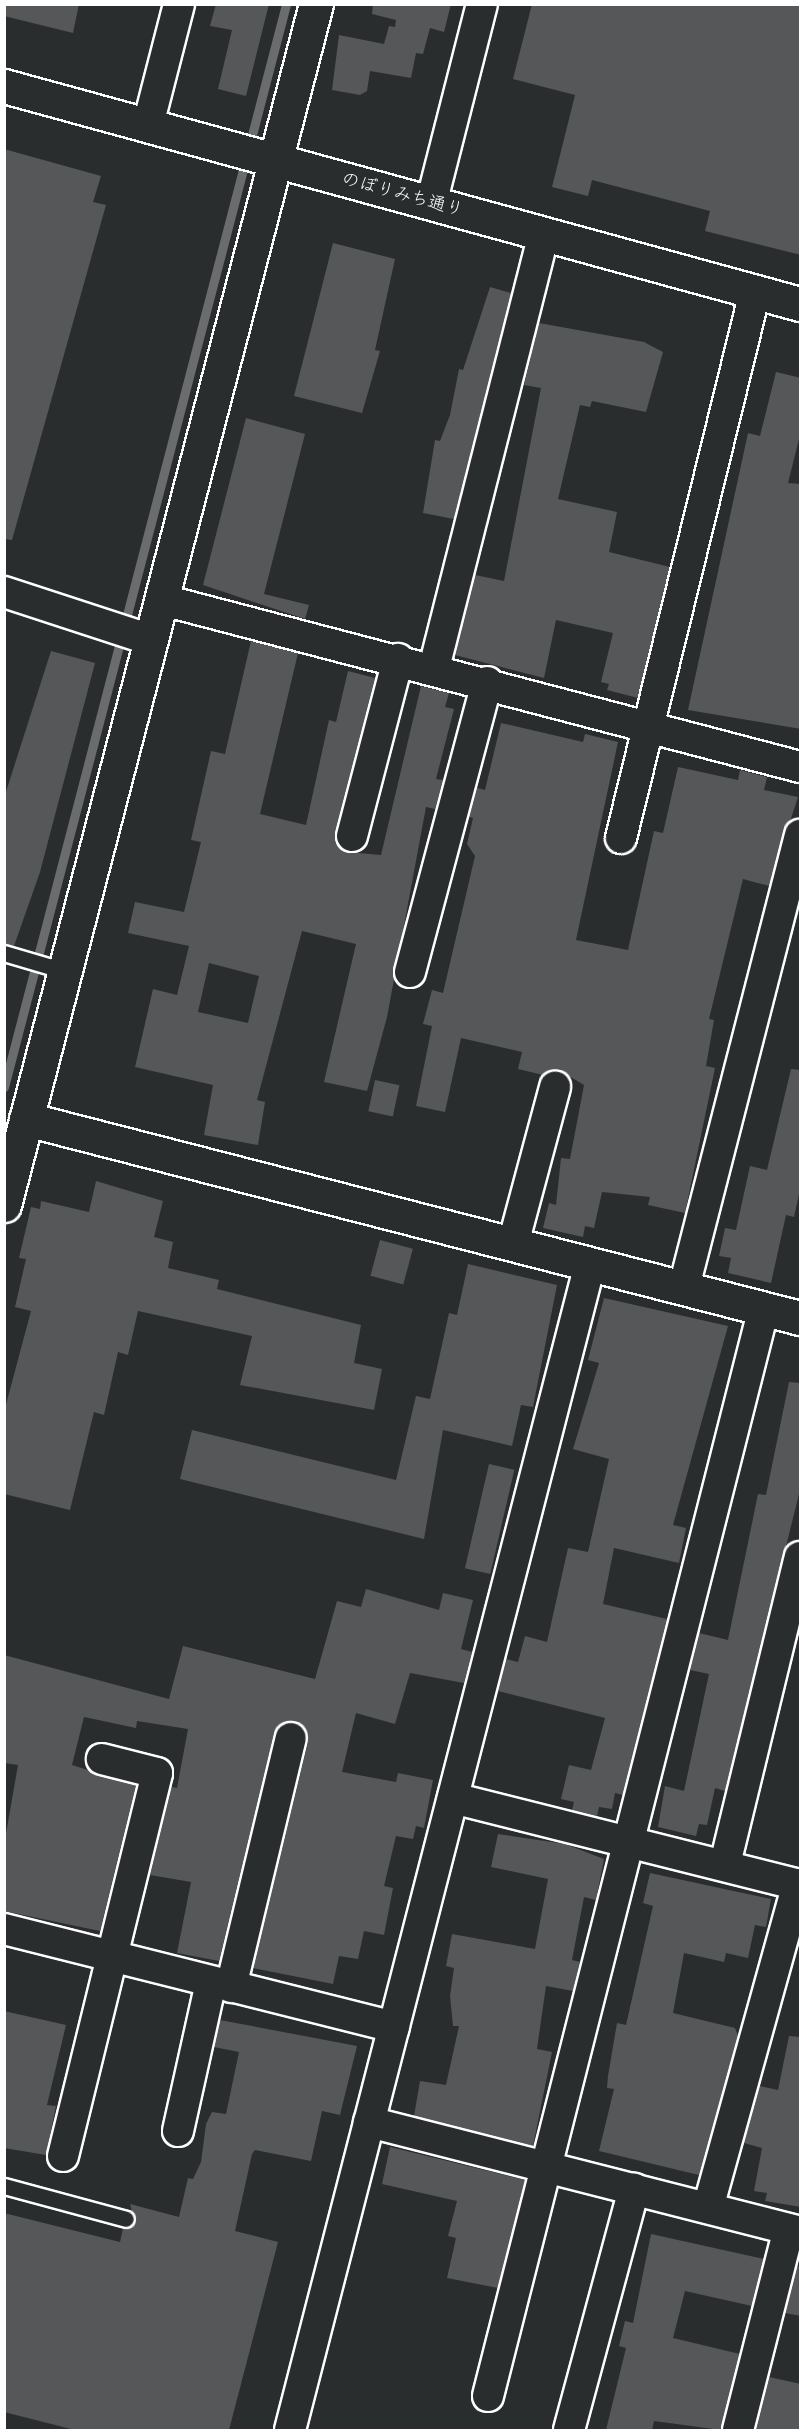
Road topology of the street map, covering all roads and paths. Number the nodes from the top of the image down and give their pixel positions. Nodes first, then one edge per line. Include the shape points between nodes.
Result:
1 (179, 4) edge
2 (316, 4) edge
3 (482, 4) edge
4 (4, 86) edge
5 (148, 125) junction
6 (256, 155) junction
7 (431, 204) junction
8 (543, 234) junction
9 (755, 292) junction
10 (801, 304) edge
11 (4, 592) edge
12 (163, 600) junction
13 (151, 640) junction
14 (398, 659) junction
15 (434, 668) junction
16 (487, 682) junction
17 (645, 725) junction
18 (801, 767) edge
19 (801, 835) edge
20 (352, 836) dead end
21 (621, 838) dead end
22 (4, 953) edge
23 (65, 971) junction
24 (410, 972) dead end
25 (555, 1087) dead end
26 (26, 1119) junction
27 (4, 1205) edge
28 (513, 1244) junction
29 (591, 1264) junction
30 (684, 1287) junction
31 (764, 1308) junction
32 (801, 1318) edge
33 (801, 1557) edge
34 (291, 1738) dead end
35 (102, 1759) dead end
36 (453, 1798) junction
37 (629, 1842) junction
38 (726, 1864) junction
39 (799, 1884) edge
40 (4, 1929) edge
41 (116, 1958) junction
42 (221, 1984) junction
43 (394, 2027) junction
44 (369, 2122) junction
45 (178, 2131) dead end
46 (63, 2156) dead end
47 (549, 2168) junction
48 (4, 2186) edge
49 (634, 2189) junction
50 (708, 2208) junction
51 (126, 2219) dead end
52 (795, 2230) edge
53 (488, 2396) dead end
54 (290, 2430) edge
55 (569, 2430) edge
56 (738, 2430) edge

1 - 5 street
2 - 6 street
3 - 7 street
4 - 5 street, のぼりみち通り
5 - 6 street, のぼりみち通り
6 - 7 street, のぼりみち通り
6 - 12 street
7 - 8 street, のぼりみち通り
8 - 9 street, のぼりみち通り
8 - 15 street
9 - 10 street, のぼりみち通り
9 - 17 street
11 - 13 street
12 - 13 street
12 - 14 street
13 - 23 street
14 - 15 street
14 - 20 street
15 - 16 street
16 - 17 street
16 - 24 street
17 - 18 street
17 - 21 street
19 - 30 street
22 - 23 lane
23 - 26 street
25 - 28 street
26 - 27 street
26 - 28 street
28 - 29 street
29 - 30 street
29 - 36 street
30 - 31 street
31 - 32 street
31 - 37 street
33 - 38 street
34 - 42 street
35 - 41 street via 157,1773
36 - 37 street
36 - 43 street
37 - 38 street
37 - 47 street
38 - 39 street
39 - 50 street
40 - 41 street
41 - 42 street
41 - 46 street
42 - 43 street
42 - 45 street
43 - 44 street
44 - 47 street
44 - 54 street
47 - 49 street
47 - 53 street
48 - 51 lane
49 - 50 street
49 - 55 street
50 - 52 street
52 - 56 street

